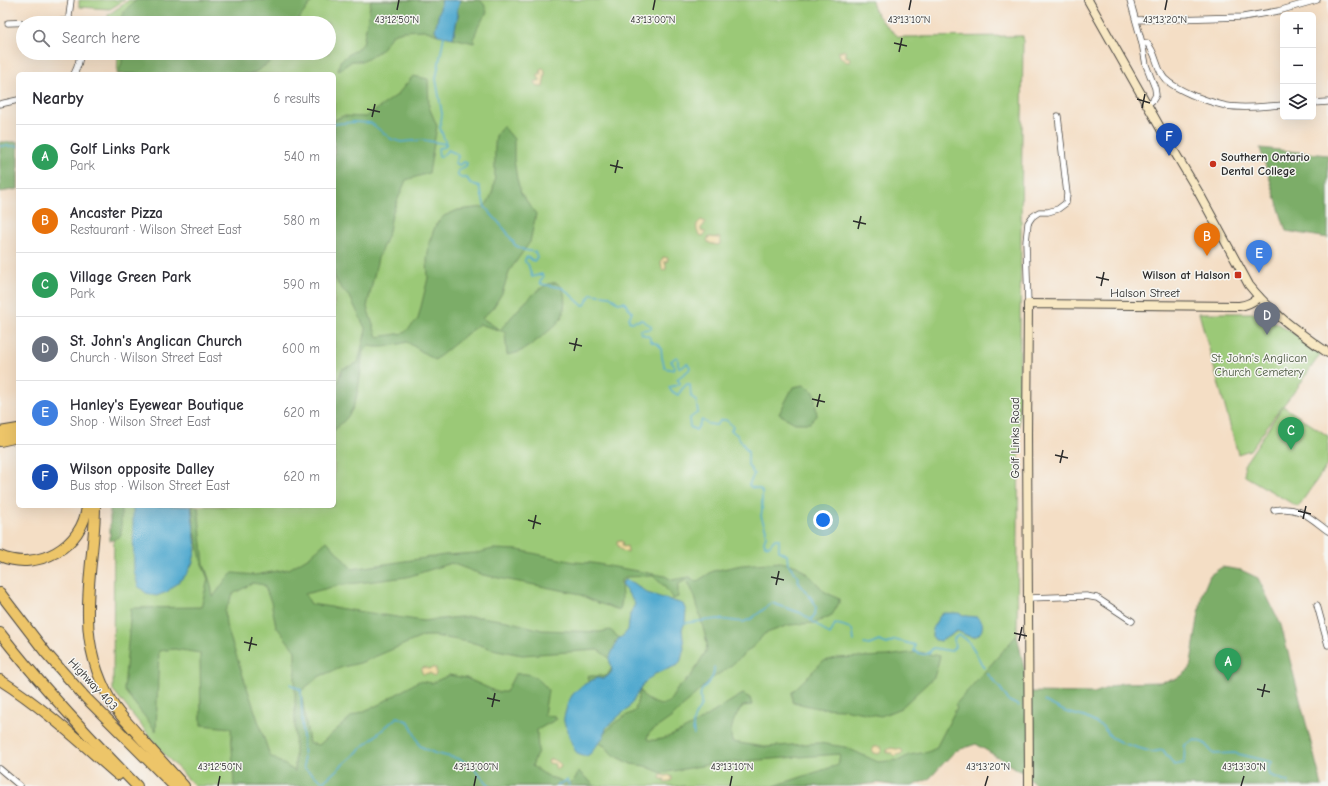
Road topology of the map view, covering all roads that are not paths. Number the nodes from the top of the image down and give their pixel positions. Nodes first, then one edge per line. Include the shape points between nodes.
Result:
1 (70, 0) edge
2 (1088, 0) edge
3 (1130, 0) edge
4 (1317, 0) edge
5 (70, 16) edge
6 (1136, 20) junction
7 (8, 23) dead end
8 (16, 23) edge
9 (1142, 43) junction
10 (79, 60) edge
11 (75, 72) edge
12 (16, 100) edge
13 (1328, 102) edge
14 (1316, 103) edge
15 (0, 104) edge
16 (1147, 105) junction
17 (1280, 105) edge
18 (1058, 116) dead end
19 (1259, 297) junction
20 (1028, 304) junction
21 (1328, 353) edge
22 (16, 429) edge
23 (0, 432) edge
24 (16, 437) edge
25 (0, 441) edge
26 (87, 508) edge
27 (95, 508) edge
28 (1274, 510) dead end
29 (1328, 531) edge
30 (0, 556) edge
31 (0, 593) edge
32 (1028, 598) junction
33 (1317, 605) dead end
34 (1132, 621) dead end
35 (0, 633) edge
36 (1328, 645) edge
37 (0, 680) edge
38 (0, 769) edge
39 (20, 786) edge
40 (130, 786) edge
41 (137, 786) edge
42 (174, 786) edge
43 (184, 786) edge
44 (1029, 786) edge

1 - 5 street
2 - 16 main road
3 - 6 street
4 - 6 street via 1278,11 1243,16
6 - 9 street
7 - 8 street
9 - 16 street via 1156,95
9 - 17 street via 1147,43 1151,47 1157,66 1165,79 1186,93 1229,106
10 - 11 street
12 - 15 street
13 - 14 street
16 - 19 main road via 1199,193 1239,268
18 - 20 street, Golf Links Road via 1066,203 1058,209 1039,212 1028,223
19 - 20 main road, Halson Street via 1252,303 1239,306
19 - 21 main road via 1283,320
20 - 32 main road, Golf Links Road
22 - 23 highway
24 - 25 highway
26 - 30 highway via 80,529 61,550 36,560 20,561
27 - 43 highway via 88,615 94,662 112,703 122,717
28 - 29 street via 1298,510
31 - 42 highway, Highway 403 via 46,653 85,697
32 - 34 street via 1096,598
32 - 44 main road, Golf Links Road
33 - 36 street
35 - 41 highway via 80,727
37 - 40 highway via 45,712
38 - 39 street

